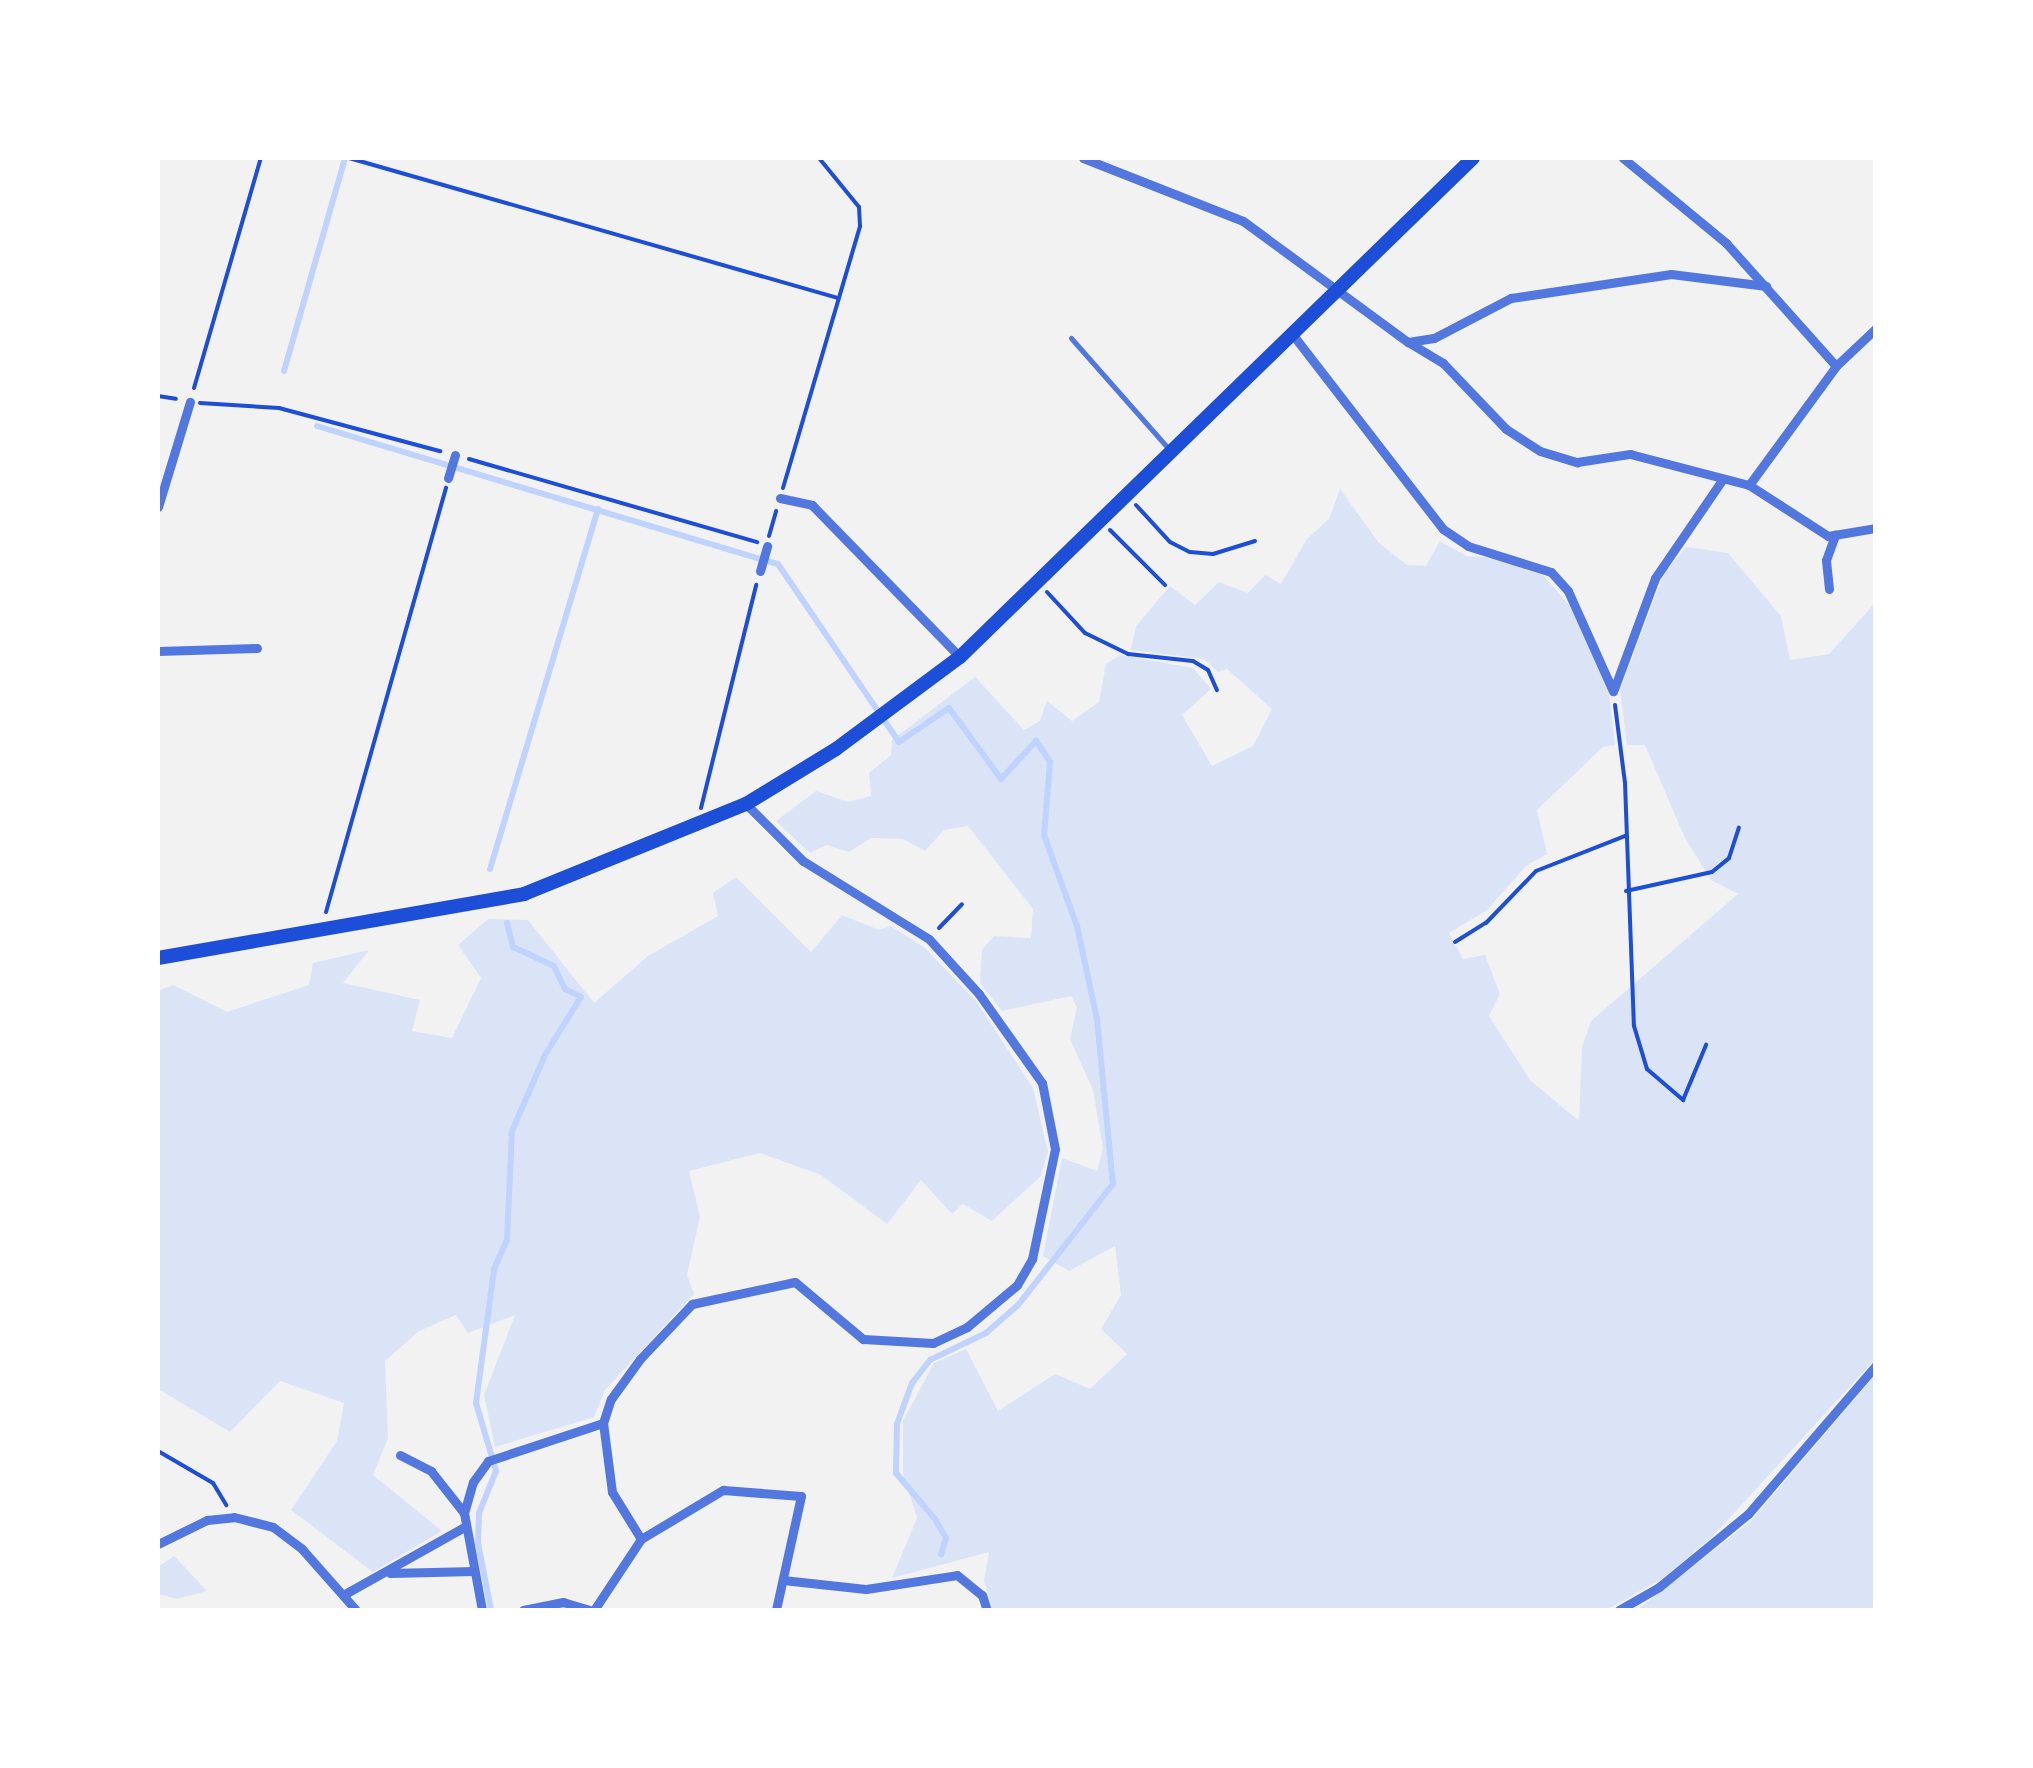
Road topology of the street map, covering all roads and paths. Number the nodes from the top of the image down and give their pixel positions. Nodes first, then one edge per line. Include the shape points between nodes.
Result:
1 (260, 158) edge
2 (350, 158) edge
3 (819, 158) edge
4 (1083, 158) edge
5 (1473, 158) edge
6 (1623, 158) edge
7 (358, 160) edge
8 (1766, 286) junction
9 (1342, 288) junction
10 (838, 298) junction
11 (1876, 328) edge
12 (1293, 335) junction
13 (1071, 338) dead end
14 (1408, 342) junction
15 (1836, 366) junction
16 (190, 402) joint
17 (1174, 454) junction
18 (455, 456) dead end
19 (448, 478) joint
20 (1722, 480) junction
21 (1749, 484) junction
22 (1129, 497) junction
23 (780, 498) junction
24 (158, 508) edge
25 (1104, 522) junction
26 (1876, 528) edge
27 (1836, 535) junction
28 (1256, 540) dead end
29 (766, 546) joint
30 (760, 570) joint
31 (1040, 585) junction
32 (1164, 586) dead end
33 (1829, 589) dead end
34 (257, 648) dead end
35 (158, 651) edge
36 (960, 657) junction
37 (1217, 690) dead end
38 (1613, 691) junction
39 (746, 804) junction
40 (708, 821) junction
41 (1739, 828) dead end
42 (1625, 836) junction
43 (1626, 891) junction
44 (962, 904) dead end
45 (331, 930) junction
46 (929, 939) junction
47 (1455, 942) dead end
48 (158, 958) edge
49 (1706, 1046) dead end
50 (1876, 1365) edge
51 (603, 1423) junction
52 (158, 1450) edge
53 (400, 1454) dead end
54 (464, 1513) junction
55 (234, 1517) junction
56 (466, 1526) junction
57 (641, 1539) junction
58 (158, 1544) edge
59 (474, 1570) junction
60 (387, 1574) junction
61 (783, 1580) junction
62 (343, 1595) junction
63 (356, 1610) edge
64 (482, 1610) edge
65 (523, 1610) edge
66 (591, 1610) edge
67 (776, 1610) edge
68 (987, 1610) edge
69 (1619, 1610) edge

1 - 16 path
2 - 7 path
3 - 10 path via 859,208
4 - 9 street via 1243,220
5 - 9 main road
6 - 8 street via 1726,243
7 - 10 path
8 - 14 street via 1672,274 1529,295 1434,338
8 - 15 street
9 - 12 main road
9 - 14 street
10 - 23 path
11 - 15 street
12 - 17 main road
12 - 38 street via 1443,529 1468,546 1551,572 1568,591
13 - 17 lane
14 - 20 street via 1443,363 1506,428 1540,451 1577,462 1630,454
15 - 21 street
16 - 24 street
17 - 22 main road
18 - 19 street
19 - 45 path via 326,906
20 - 21 street
20 - 38 street via 1655,578
21 - 27 street via 1804,523
22 - 25 main road
22 - 28 path via 1170,542 1190,552 1213,554
23 - 29 path
23 - 36 street via 812,505
25 - 31 main road
25 - 32 path
26 - 27 street
27 - 33 street via 1826,560
29 - 30 street
30 - 40 path via 702,784 700,806
31 - 36 main road
31 - 37 path via 1084,633 1128,654 1193,662 1208,670
34 - 35 street
36 - 39 main road via 873,724
38 - 42 path
39 - 40 main road
39 - 46 street via 803,860
40 - 45 main road via 524,894
41 - 43 path via 1729,858 1712,872
42 - 43 path
42 - 47 path via 1536,871 1486,923
43 - 49 path via 1634,1026 1648,1069 1682,1100
44 - 46 path
45 - 48 main road
46 - 51 street via 1015,1042 1052,1110 1055,1150 1032,1259 1018,1285 967,1327 921,1346 863,1339 794,1282 692,1304 640,1359 610,1400
50 - 69 street via 1748,1514 1674,1576
51 - 54 street via 488,1461
51 - 57 street via 612,1492
52 - 55 path via 213,1482
53 - 54 street via 431,1471
54 - 56 street
55 - 58 street via 184,1527
55 - 62 street via 274,1527
56 - 59 street
56 - 60 street
57 - 61 street via 723,1490 801,1496
57 - 66 street
59 - 60 street
59 - 64 street
60 - 62 street
61 - 67 street
61 - 68 street via 866,1589 957,1575 982,1595
62 - 63 street
65 - 66 street via 563,1602

